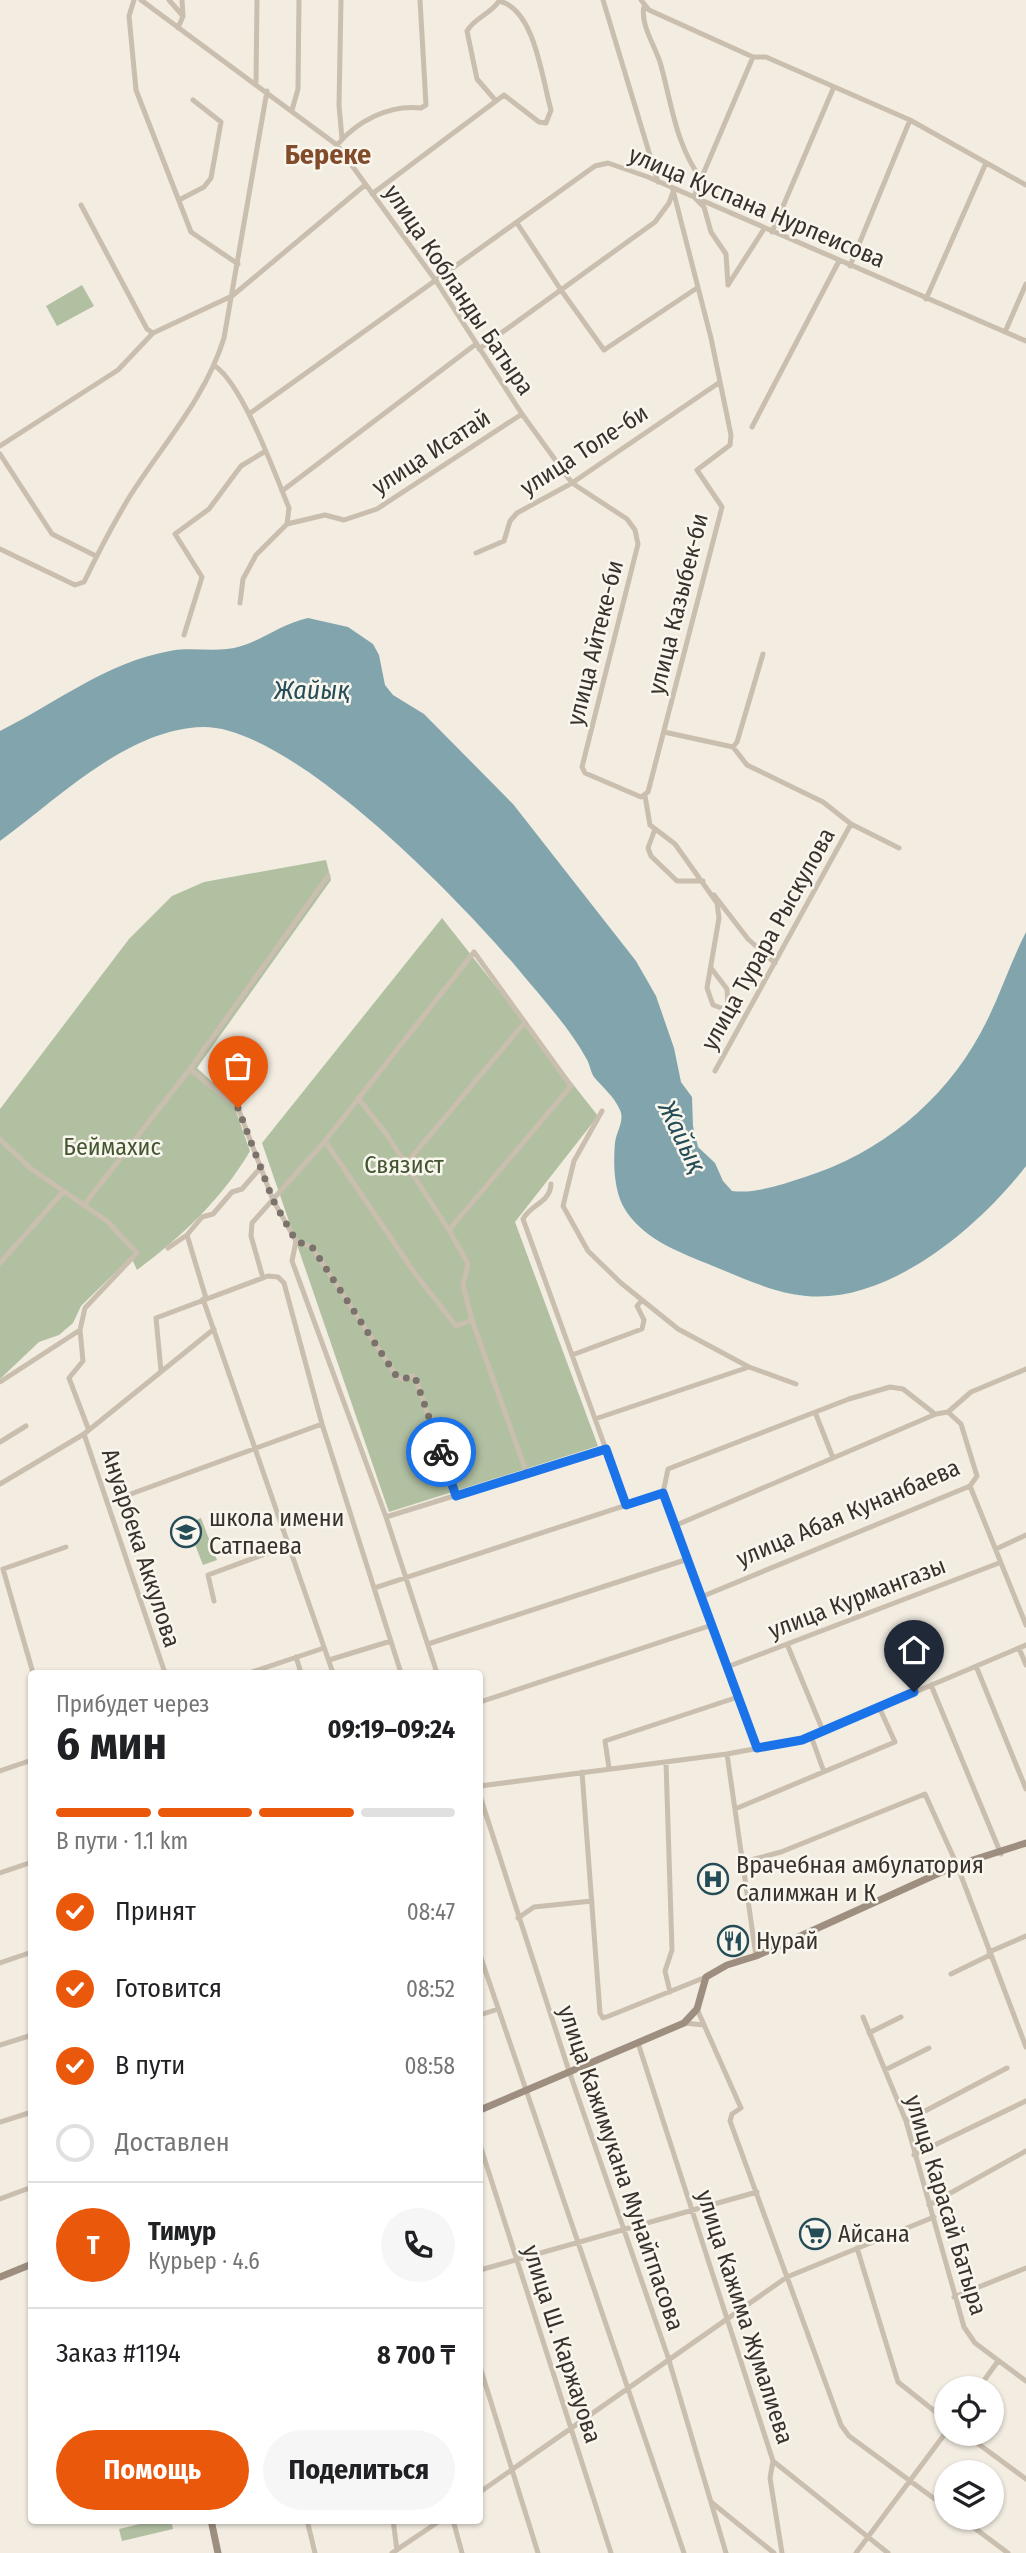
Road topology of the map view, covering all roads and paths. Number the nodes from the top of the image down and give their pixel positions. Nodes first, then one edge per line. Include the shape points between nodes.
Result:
1 (134, 0) edge
2 (141, 0) edge
3 (169, 0) edge
4 (182, 0) edge
5 (257, 0) edge
6 (299, 0) edge
7 (341, 0) edge
8 (420, 0) edge
9 (603, 0) edge
10 (499, 1) edge
11 (642, 3) edge
12 (183, 16) junction
13 (178, 28) junction
14 (752, 57) junction
15 (256, 82) junction
16 (832, 89) junction
17 (267, 91) junction
18 (193, 100) dead end
19 (496, 101) junction
20 (292, 110) junction
21 (910, 120) junction
22 (342, 139) junction
23 (337, 145) junction
24 (986, 163) junction
25 (701, 179) junction
26 (658, 182) junction
27 (365, 185) junction
28 (1026, 185) edge
29 (673, 190) junction
30 (372, 194) junction
31 (694, 197) junction
32 (179, 200) junction
33 (81, 205) dead end
34 (517, 223) junction
35 (764, 229) junction
36 (772, 232) junction
37 (839, 261) junction
38 (238, 264) junction
39 (850, 266) junction
40 (436, 281) junction
41 (1026, 284) edge
42 (697, 288) junction
43 (561, 290) junction
44 (232, 296) junction
45 (926, 299) junction
46 (1004, 332) junction
47 (153, 333) junction
48 (1026, 341) edge
49 (477, 347) junction
50 (215, 366) junction
51 (720, 382) junction
52 (248, 414) junction
53 (522, 414) junction
54 (752, 427) dead end
55 (0, 446) edge
56 (264, 452) junction
57 (0, 454) edge
58 (572, 483) junction
59 (282, 491) junction
60 (286, 524) junction
61 (0, 549) edge
62 (476, 553) dead end
63 (96, 556) junction
64 (240, 603) dead end
65 (184, 635) dead end
66 (764, 654) dead end
67 (664, 732) junction
68 (733, 747) junction
69 (647, 794) junction
70 (851, 824) junction
71 (655, 829) junction
72 (899, 848) dead end
73 (328, 876) dead end
74 (703, 880) junction
75 (712, 893) junction
76 (775, 964) junction
77 (711, 968) junction
78 (525, 1022) junction
79 (190, 1069) junction
80 (715, 1071) dead end
81 (358, 1098) junction
82 (602, 1111) dead end
83 (0, 1139) edge
84 (325, 1141) junction
85 (404, 1162) junction
86 (261, 1166) junction
87 (551, 1184) dead end
88 (63, 1192) junction
89 (273, 1200) junction
90 (85, 1205) junction
91 (449, 1230) junction
92 (187, 1235) junction
93 (296, 1241) junction
94 (168, 1248) dead end
95 (0, 1263) edge
96 (265, 1277) junction
97 (204, 1298) junction
98 (642, 1300) junction
99 (472, 1320) junction
100 (214, 1329) junction
101 (80, 1331) junction
102 (572, 1355) junction
103 (749, 1367) junction
104 (1026, 1369) edge
105 (161, 1371) junction
106 (0, 1382) edge
107 (796, 1384) dead end
108 (815, 1412) junction
109 (948, 1412) junction
110 (936, 1415) junction
111 (595, 1419) junction
112 (322, 1424) junction
113 (26, 1426) dead end
114 (86, 1431) junction
115 (0, 1442) edge
116 (255, 1446) junction
117 (606, 1449) junction
118 (833, 1458) junction
119 (527, 1474) junction
120 (0, 1485) edge
121 (970, 1486) junction
122 (663, 1493) junction
123 (456, 1496) junction
124 (109, 1502) junction
125 (626, 1505) junction
126 (386, 1517) junction
127 (674, 1526) junction
128 (1026, 1535) edge
129 (289, 1545) junction
130 (66, 1547) dead end
131 (996, 1549) junction
132 (685, 1560) junction
133 (999, 1563) junction
134 (1, 1569) edge
135 (406, 1576) junction
136 (374, 1588) junction
137 (701, 1597) junction
138 (214, 1601) dead end
139 (712, 1625) junction
140 (1026, 1625) edge
141 (391, 1642) junction
142 (428, 1644) junction
143 (787, 1644) junction
144 (1026, 1645) edge
145 (324, 1647) junction
146 (1019, 1648) junction
147 (296, 1657) junction
148 (329, 1661) junction
149 (1026, 1665) edge
150 (976, 1666) junction
151 (727, 1667) junction
152 (32, 1670) edge
153 (164, 1670) edge
154 (258, 1670) edge
155 (300, 1670) edge
156 (332, 1670) edge
157 (400, 1670) edge
158 (437, 1670) edge
159 (931, 1685) junction
160 (738, 1697) junction
161 (483, 1701) edge
162 (879, 1707) junction
163 (823, 1731) junction
164 (811, 1736) junction
165 (757, 1748) junction
166 (727, 1754) junction
167 (28, 1761) edge
168 (666, 1762) junction
169 (609, 1768) junction
170 (0, 1771) edge
171 (582, 1772) junction
172 (824, 1772) junction
173 (483, 1786) edge
174 (1026, 1789) edge
175 (483, 1806) edge
176 (735, 1809) junction
177 (1026, 1843) edge
178 (1001, 1854) junction
179 (743, 1862) junction
180 (28, 1863) edge
181 (957, 1865) junction
182 (0, 1873) edge
183 (592, 1901) junction
184 (518, 1918) junction
185 (1026, 1936) edge
186 (28, 1953) edge
187 (990, 1953) junction
188 (757, 1956) junction
189 (0, 1963) edge
190 (483, 1964) edge
191 (951, 1974) dead end
192 (706, 1977) junction
193 (670, 1992) junction
194 (498, 2009) junction
195 (696, 2009) junction
196 (483, 2014) edge
197 (863, 2017) dead end
198 (901, 2017) dead end
199 (1026, 2021) edge
200 (684, 2023) junction
201 (705, 2025) junction
202 (1017, 2025) junction
203 (869, 2032) junction
204 (28, 2036) edge
205 (638, 2043) junction
206 (0, 2045) edge
207 (1026, 2046) edge
208 (929, 2048) dead end
209 (1007, 2068) dead end
210 (885, 2070) junction
211 (569, 2071) junction
212 (526, 2089) junction
213 (1026, 2101) edge
214 (483, 2109) edge
215 (28, 2113) edge
216 (906, 2121) junction
217 (0, 2122) edge
218 (1026, 2151) edge
219 (483, 2154) edge
220 (914, 2155) junction
221 (28, 2188) edge
222 (757, 2192) junction
223 (0, 2199) edge
224 (929, 2205) junction
225 (692, 2211) junction
226 (934, 2217) junction
227 (622, 2231) junction
228 (579, 2244) junction
229 (857, 2248) junction
230 (517, 2261) junction
231 (28, 2266) edge
232 (1026, 2268) edge
233 (483, 2269) edge
234 (0, 2277) edge
235 (787, 2277) junction
236 (954, 2297) junction
237 (727, 2316) junction
238 (668, 2357) junction
239 (998, 2361) junction
240 (987, 2376) edge
241 (483, 2378) edge
242 (1026, 2381) edge
243 (630, 2389) junction
244 (488, 2395) junction
245 (483, 2397) edge
246 (934, 2411) edge
247 (571, 2428) junction
248 (936, 2446) edge
249 (981, 2446) edge
250 (773, 2461) junction
251 (511, 2468) junction
252 (1026, 2479) edge
253 (910, 2481) junction
254 (483, 2489) edge
255 (934, 2499) edge
256 (710, 2502) junction
257 (212, 2524) edge
258 (308, 2524) edge
259 (393, 2524) edge
260 (435, 2524) edge
261 (454, 2524) edge
262 (977, 2530) edge
263 (867, 2538) junction
264 (396, 2552) edge
265 (218, 2553) edge
266 (315, 2553) edge
267 (462, 2553) edge
268 (538, 2553) edge
269 (611, 2553) edge
270 (684, 2553) edge
271 (726, 2553) edge
272 (774, 2553) edge
273 (782, 2553) edge
274 (856, 2553) edge
275 (888, 2553) edge
276 (1008, 2553) edge

1 - 32 street via 129,16 136,90
2 - 13 street, улица Кобланды Батыра
3 - 12 street
4 - 12 street
5 - 15 street
6 - 20 street via 298,89
7 - 22 street
8 - 22 street via 426,105 406,106 362,121
9 - 26 street
10 - 19 street via 467,31 477,79
10 - 19 street via 511,4 527,22 551,118 538,122 505,95
11 - 14 street
11 - 25 street via 675,127 687,159
12 - 13 street
13 - 15 street, улица Кобланды Батыра
14 - 16 street via 766,57
14 - 25 street
15 - 17 street, улица Кобланды Батыра
16 - 21 street
16 - 36 street
17 - 20 street, улица Кобланды Батыра
17 - 38 street
18 - 32 street via 221,122 211,178
19 - 30 street
20 - 23 street, улица Кобланды Батыра
21 - 24 street
21 - 39 street
22 - 23 street
23 - 27 street, улица Кобланды Батыра
24 - 28 street
24 - 45 street
25 - 31 street
26 - 29 street, улица Куспана Нурпеисова
26 - 34 street, улица Куспана Нурпеисова via 608,163 595,166
27 - 30 street, улица Кобланды Батыра
27 - 44 street
29 - 31 street, улица Куспана Нурпеисова
29 - 42 street
29 - 43 street via 655,222
30 - 40 street, улица Кобланды Батыра
31 - 35 street, улица Куспана Нурпеисова
31 - 35 street via 704,207 726,254 728,285
32 - 38 street via 191,232
33 - 47 street
34 - 40 street, улица Куспана Нурпеисова
34 - 43 street
35 - 36 street, улица Куспана Нурпеисова
36 - 37 street, улица Куспана Нурпеисова
37 - 39 street, улица Куспана Нурпеисова
37 - 54 street
38 - 44 street
39 - 45 street, улица Куспана Нурпеисова
40 - 49 street, улица Кобланды Батыра
40 - 52 street, улица Куспана Нурпеисова
41 - 46 street
42 - 43 street via 604,350
42 - 51 street
43 - 49 street
44 - 47 street
44 - 50 street
45 - 46 street, улица Куспана Нурпеисова
46 - 48 street, улица Куспана Нурпеисова
47 - 55 street via 118,370
49 - 53 street, улица Кобланды Батыра
49 - 59 street
50 - 52 street via 235,384
50 - 63 street
51 - 58 street, улица Толе-би
51 - 67 street, улица Казыбек-би via 730,445 697,470 722,507
52 - 56 street
53 - 58 street, улица Кобланды Батыра
53 - 60 street, улица Исатай via 377,509 344,520 325,515
56 - 59 street
56 - 65 street via 241,466 209,509 175,534 202,577
57 - 63 street via 52,534
58 - 62 street, улица Толе-би via 517,513 504,541
58 - 69 street, улица Айтеке-би via 626,519 638,544 582,770 641,797
59 - 60 street via 289,508
60 - 64 street via 256,555 243,579
61 - 63 street via 75,585 83,582
66 - 68 street
67 - 68 street
67 - 69 street, улица Казыбек-би
68 - 70 street via 747,765 831,806
69 - 71 street via 647,818
70 - 72 street
70 - 76 street, улица Турара Рыскулова
71 - 74 street via 675,844
71 - 74 street via 649,840 651,856 677,881
73 - 79 street
74 - 75 street
75 - 76 street via 748,939
75 - 77 street via 719,918
76 - 80 street, улица Турара Рыскулова
77 - 77 street via 727,989 724,1009 710,1001
78 - 81 street via 474,952
78 - 85 street
78 - 91 street via 571,1086
79 - 86 street via 238,1108
79 - 90 street
81 - 84 street
81 - 85 street
82 - 98 street via 574,1161 563,1206 588,1251
83 - 88 street
84 - 89 street
84 - 99 street via 456,1326
85 - 91 street
86 - 89 street
86 - 92 street via 242,1189 232,1192 213,1214 202,1217
87 - 102 street via 545,1200 528,1210 523,1219
88 - 90 street
88 - 95 street
89 - 93 street
89 - 96 street via 250,1230
90 - 101 street via 136,1253 85,1308
91 - 99 street via 468,1264 463,1285
92 - 94 street
92 - 97 street
93 - 123 street via 312,1247 400,1379 413,1376 416,1380
93 - 126 street via 292,1261
96 - 97 street
96 - 112 street via 278,1277 284,1283
97 - 100 street
97 - 105 street via 156,1318
98 - 102 street via 636,1306 644,1320 642,1329
98 - 103 street via 678,1329
99 - 119 street
100 - 105 street
100 - 116 street
101 - 106 street
101 - 114 street, Ануарбека Аккулова via 83,1361 69,1378
102 - 111 street
103 - 107 street
103 - 111 street
104 - 109 street via 971,1392
105 - 114 street
108 - 110 street via 890,1387 903,1389
108 - 118 street
108 - 122 street via 668,1469
109 - 110 street
109 - 121 street, улица Абая Кунанбаева via 961,1424 977,1476
110 - 118 street
111 - 117 street
112 - 116 street
112 - 136 street
113 - 115 street
114 - 120 street
114 - 124 street, Ануарбека Аккулова
116 - 124 street
116 - 129 street
117 - 119 street
117 - 125 street
118 - 127 street
119 - 123 street
121 - 131 street
121 - 137 street, улица Абая Кунанбаева
122 - 125 street
122 - 127 street
123 - 126 street
124 - 153 street, Ануарбека Аккулова
125 - 135 street
126 - 135 street
127 - 132 street
128 - 131 street
129 - 138 street via 208,1575
129 - 145 street
130 - 134 street
131 - 133 street
132 - 137 street
132 - 142 street
133 - 140 street
133 - 143 street, улица Курмангазы
134 - 152 street
135 - 136 street
135 - 142 street
136 - 141 street
137 - 139 street
139 - 151 street
139 - 161 street
141 - 148 street
141 - 157 street
142 - 158 street
143 - 151 street, улица Курмангазы
143 - 163 street
144 - 146 street
145 - 147 street
145 - 148 street
146 - 149 street
146 - 150 street
147 - 154 street
147 - 155 street
148 - 156 street
150 - 159 street
150 - 174 street
151 - 160 street
159 - 162 street
159 - 178 street
160 - 165 street
160 - 169 street via 604,1741
162 - 163 street
162 - 172 street via 895,1742
163 - 164 street
164 - 165 street
164 - 172 street
165 - 166 street
166 - 168 street
166 - 176 street
167 - 170 street
168 - 169 street
168 - 193 street via 672,1950 665,1971
169 - 171 street
171 - 173 street
171 - 183 street
172 - 176 street
175 - 184 street, улица Кажимукана Мунайтпасова
176 - 179 street
177 - 178 street
178 - 181 street
179 - 181 street via 780,1852 925,1794
179 - 188 street
180 - 182 street
181 - 187 street
181 - 188 street
183 - 184 street via 534,1908
183 - 193 street via 603,2018
184 - 211 street, улица Кажимукана Мунайтпасова
185 - 187 street
186 - 189 street
187 - 191 street
187 - 202 street
188 - 192 street
190 - 194 street
192 - 193 street
192 - 195 street
194 - 196 street
194 - 212 street
195 - 200 street
195 - 201 street
197 - 203 street, улица Карасай Батыра
198 - 203 street
199 - 202 street
200 - 201 street
200 - 205 street
201 - 222 street via 741,2108 730,2120
202 - 207 street
203 - 210 street, улица Карасай Батыра
204 - 206 street
205 - 211 street
205 - 225 street, улица Кажима Жумалиева
208 - 210 street
209 - 216 street
210 - 216 street, улица Карасай Батыра
211 - 212 street
211 - 227 street, улица Кажимукана Мунайтпасова
212 - 214 street
212 - 228 street
213 - 220 street
215 - 217 street
216 - 220 street, улица Карасай Батыра
218 - 224 street
219 - 230 street, улица Ш. Каржауова
220 - 224 street, улица Карасай Батыра
221 - 223 street
222 - 225 street
222 - 235 street
224 - 226 street, улица Карасай Батыра
225 - 227 street
225 - 237 street, улица Кажима Жумалиева
226 - 229 street
226 - 236 street, улица Карасай Батыра
227 - 228 street
227 - 238 street, улица Кажимукана Мунайтпасова
228 - 230 street
228 - 243 street
229 - 235 street
229 - 246 street via 898,2382
230 - 233 street
230 - 247 street, улица Ш. Каржауова
231 - 234 street
232 - 236 street
235 - 237 street
235 - 253 street via 841,2426
236 - 239 street, улица Карасай Батыра via 975,2343
237 - 238 street
237 - 250 street, улица Кажима Жумалиева
238 - 243 street
238 - 256 street, улица Кажимукана Мунайтпасова
239 - 240 street
239 - 242 street, улица Карасай Батыра
241 - 244 street
243 - 247 street
243 - 270 street
244 - 245 street
244 - 251 street
247 - 251 street
247 - 269 street, улица Ш. Каржауова
248 - 253 street
249 - 252 street
250 - 263 street, улица Кажима Жумалиева
250 - 273 street via 770,2478
251 - 254 street
251 - 268 street
253 - 255 street
253 - 263 street
256 - 271 street, улица Кажимукана Мунайтпасова
256 - 272 street
257 - 265 street
258 - 266 street
259 - 264 street
260 - 264 street
261 - 267 street
262 - 276 street
263 - 274 street
263 - 275 street, улица Кажима Жумалиева

